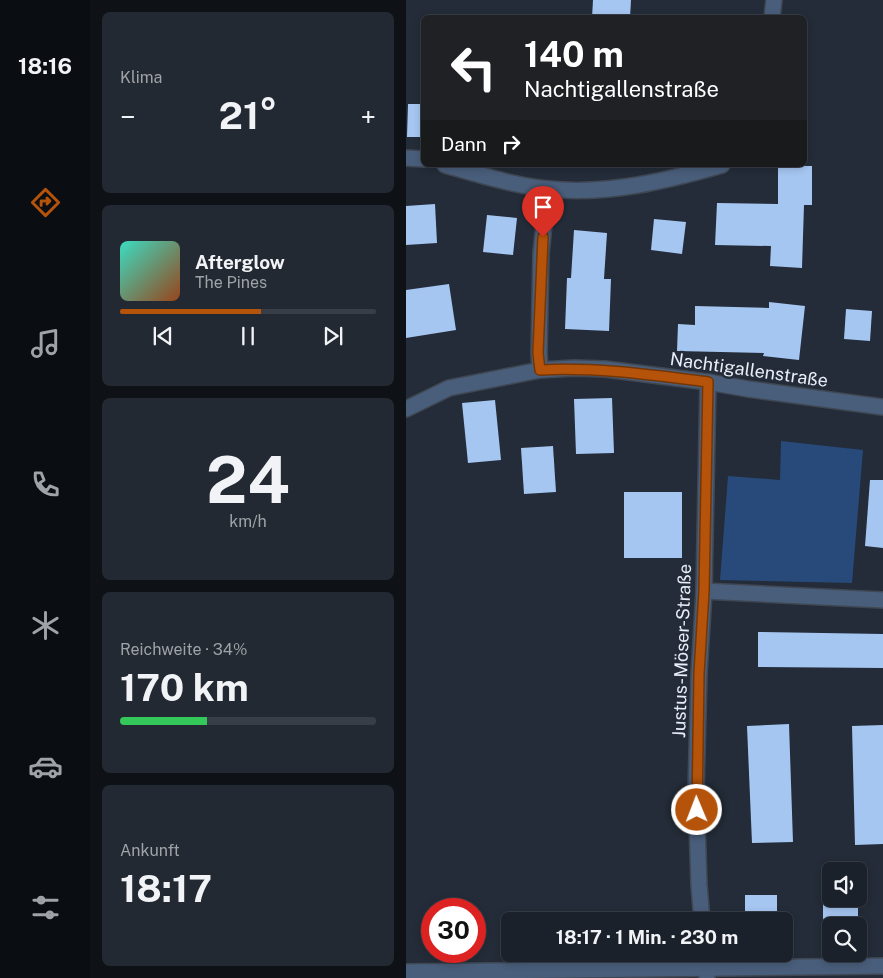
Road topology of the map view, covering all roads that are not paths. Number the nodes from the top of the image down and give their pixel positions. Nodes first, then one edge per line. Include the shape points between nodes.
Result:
1 (774, 0) edge
2 (772, 15) edge
3 (406, 158) edge
4 (421, 159) edge
5 (452, 167) edge
6 (714, 167) edge
7 (548, 189) junction
8 (540, 370) junction
9 (708, 382) junction
10 (883, 407) edge
11 (406, 409) edge
12 (704, 591) junction
13 (883, 600) edge
14 (701, 912) edge
15 (706, 966) edge
16 (883, 966) edge
17 (406, 972) edge

1 - 2 street
3 - 4 street
5 - 7 street
6 - 7 street via 660,181 592,190
7 - 8 street via 541,253
8 - 9 street, Nachtigallenstraße via 605,369
8 - 11 street, Nachtigallenstraße via 449,388
9 - 10 street, Nachtigallenstraße
9 - 12 street, Justus-Möser-Straße
12 - 13 street
12 - 14 street, Justus-Möser-Straße via 696,791
15 - 16 street
15 - 17 street

